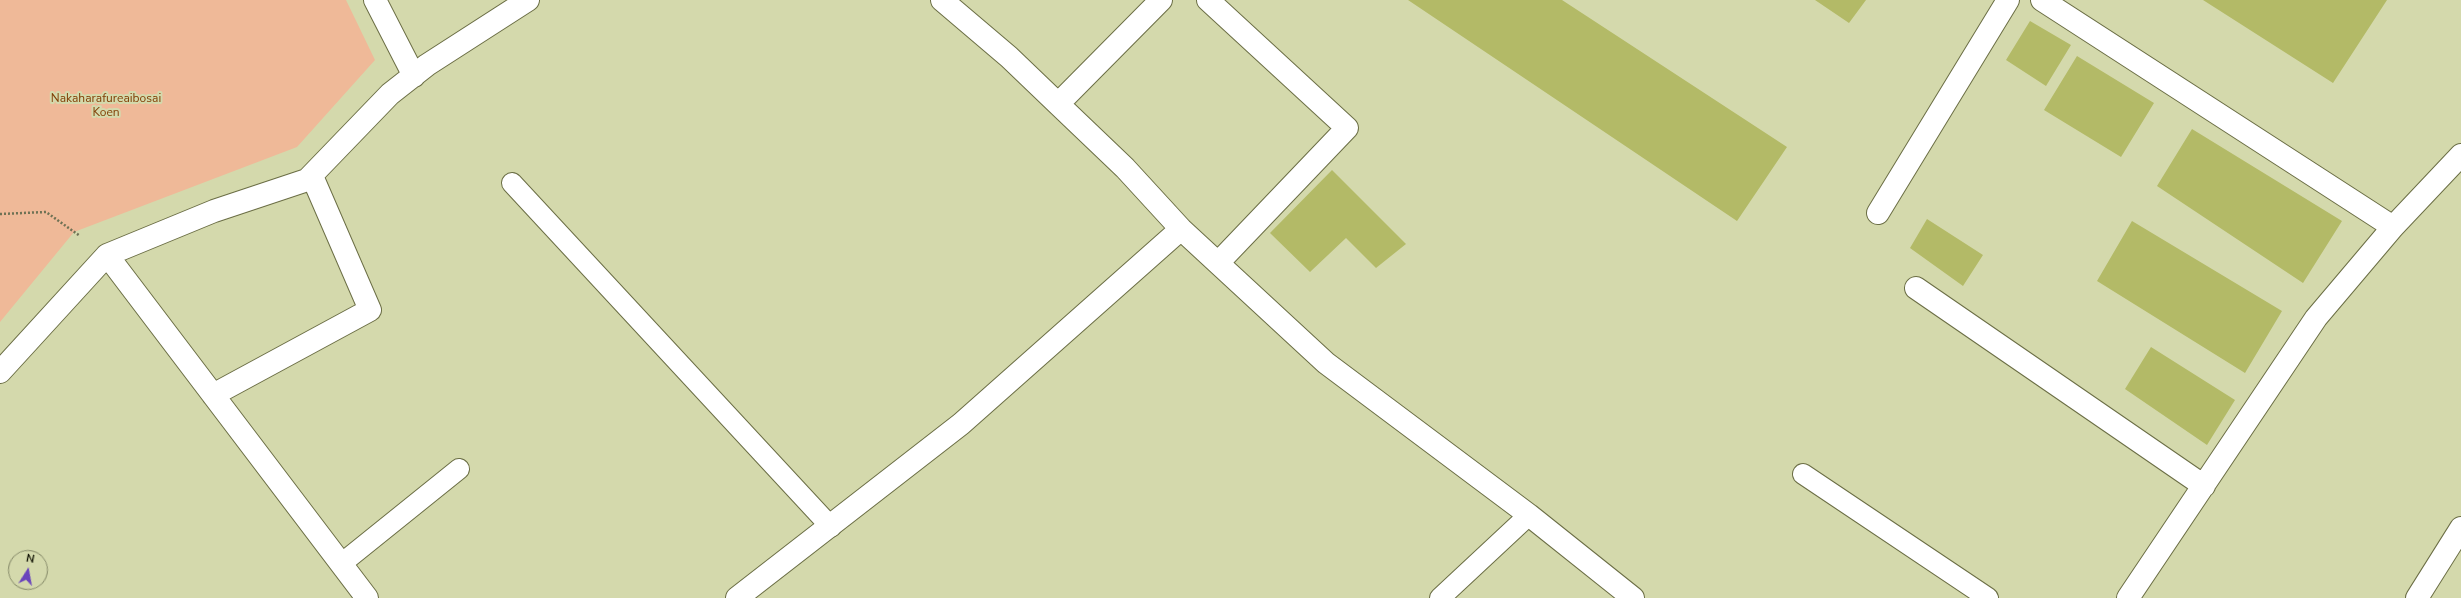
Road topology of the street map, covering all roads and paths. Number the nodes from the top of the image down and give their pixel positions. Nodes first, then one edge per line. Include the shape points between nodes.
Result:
1 (375, 0) edge
2 (528, 0) edge
3 (942, 0) edge
4 (1161, 0) edge
5 (1208, 0) edge
6 (2008, 0) edge
7 (2042, 0) edge
8 (414, 76) junction
9 (1058, 104) junction
10 (2461, 155) edge
11 (312, 176) junction
12 (512, 183) dead end
13 (1878, 213) dead end
14 (0, 214) edge
15 (2394, 227) junction
16 (1181, 229) junction
17 (107, 255) junction
18 (1218, 263) junction
19 (1916, 288) dead end
20 (0, 372) edge
21 (213, 395) junction
22 (458, 469) dead end
23 (1803, 474) dead end
24 (2204, 486) junction
25 (1529, 515) junction
26 (830, 526) junction
27 (2461, 528) edge
28 (341, 564) junction
29 (1629, 597) edge
30 (367, 598) edge
31 (737, 598) edge
32 (1440, 598) edge
33 (1988, 598) edge
34 (2128, 598) edge
35 (2417, 598) edge

1 - 8 street
2 - 8 street
3 - 9 street via 1009,57
4 - 9 street
5 - 18 street via 1348,128
6 - 13 street
7 - 15 street
8 - 11 street via 390,94
9 - 16 street via 1125,168
10 - 15 street
11 - 17 street via 307,180 214,211
11 - 21 street via 370,310
12 - 26 lane
14 - 17 path via 46,212
15 - 24 street via 2316,318
16 - 18 street
16 - 26 street via 961,424
17 - 20 street
17 - 21 street
18 - 25 street via 1326,362
19 - 24 street
21 - 28 street
22 - 28 lane
23 - 33 lane
24 - 34 street
25 - 29 street
25 - 32 lane
26 - 31 street
27 - 35 street
28 - 30 street

